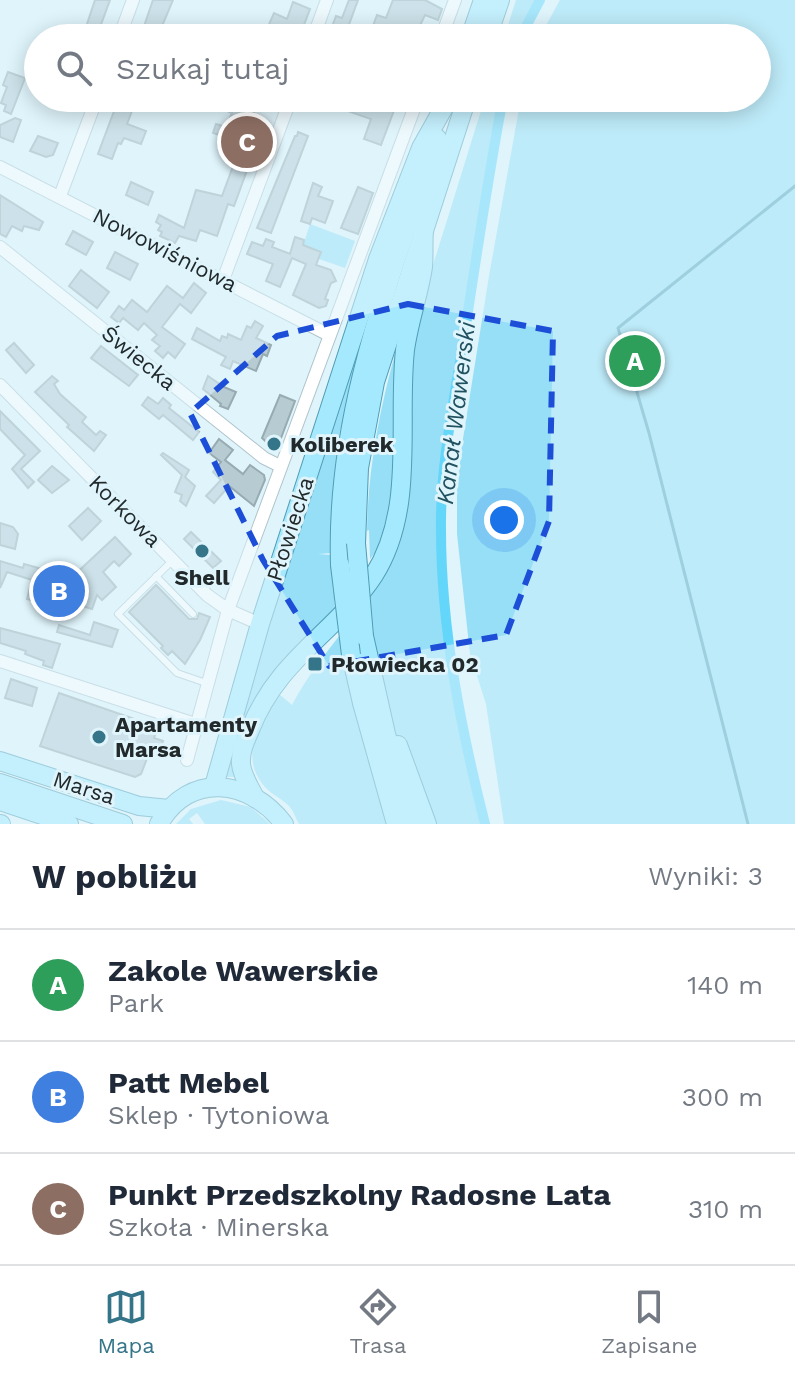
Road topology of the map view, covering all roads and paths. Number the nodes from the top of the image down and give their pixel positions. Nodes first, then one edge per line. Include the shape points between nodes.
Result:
1 (133, 0) edge
2 (327, 0) edge
3 (455, 0) edge
4 (483, 0) edge
5 (500, 0) edge
6 (124, 24) edge
7 (318, 24) edge
8 (446, 24) edge
9 (475, 24) edge
10 (492, 24) edge
11 (92, 112) edge
12 (286, 112) edge
13 (413, 112) edge
14 (441, 112) edge
15 (444, 112) edge
16 (462, 112) edge
17 (0, 167) edge
18 (60, 196) junction
19 (424, 230) junction
20 (0, 247) edge
21 (223, 280) junction
22 (329, 335) junction
23 (0, 385) edge
24 (280, 466) junction
25 (173, 560) junction
26 (156, 576) junction
27 (228, 610) junction
28 (193, 614) dead end
29 (260, 624) junction
30 (0, 661) edge
31 (206, 683) junction
32 (381, 711) junction
33 (195, 724) junction
34 (187, 760) dead end
35 (0, 761) edge
36 (0, 783) edge
37 (214, 786) junction
38 (255, 798) junction
39 (0, 801) edge
40 (393, 815) edge
41 (164, 816) edge
42 (69, 824) edge
43 (123, 824) edge
44 (284, 824) edge
45 (412, 824) edge
46 (427, 824) edge

1 - 6 street
2 - 7 street
3 - 8 street
4 - 9 main road
5 - 10 main road
11 - 18 street
12 - 21 street
13 - 22 street, Płowiecka
14 - 29 main road, Płowiecka via 386,236
15 - 40 main road, bridge via 355,396 341,487 340,565 351,655
16 - 19 main road
17 - 18 street, Nowowiśniowa
18 - 21 street, Nowowiśniowa
19 - 32 main road, bridge via 369,407 359,468 357,581
19 - 38 main road via 423,266 402,383 395,524 372,577 292,661 260,706 241,761
20 - 24 street, Świecka
21 - 22 street, Nowowiśniowa
22 - 24 street, Płowiecka
23 - 25 street, Korkowa
24 - 27 street, Płowiecka
25 - 26 lane
25 - 27 street, Korkowa
26 - 28 lane
26 - 31 lane via 118,614 177,673
27 - 29 street, Korkowa
27 - 31 street, Płowiecka
29 - 37 main road, Płowiecka
30 - 33 street
31 - 33 street, Płowiecka
32 - 45 main road
32 - 46 main road via 406,760
33 - 34 street, Płowiecka
35 - 41 main road, Marsa
36 - 43 main road, Marsa
37 - 38 main road
37 - 41 main road via 190,793
38 - 44 main road
39 - 42 main road, Marsa

